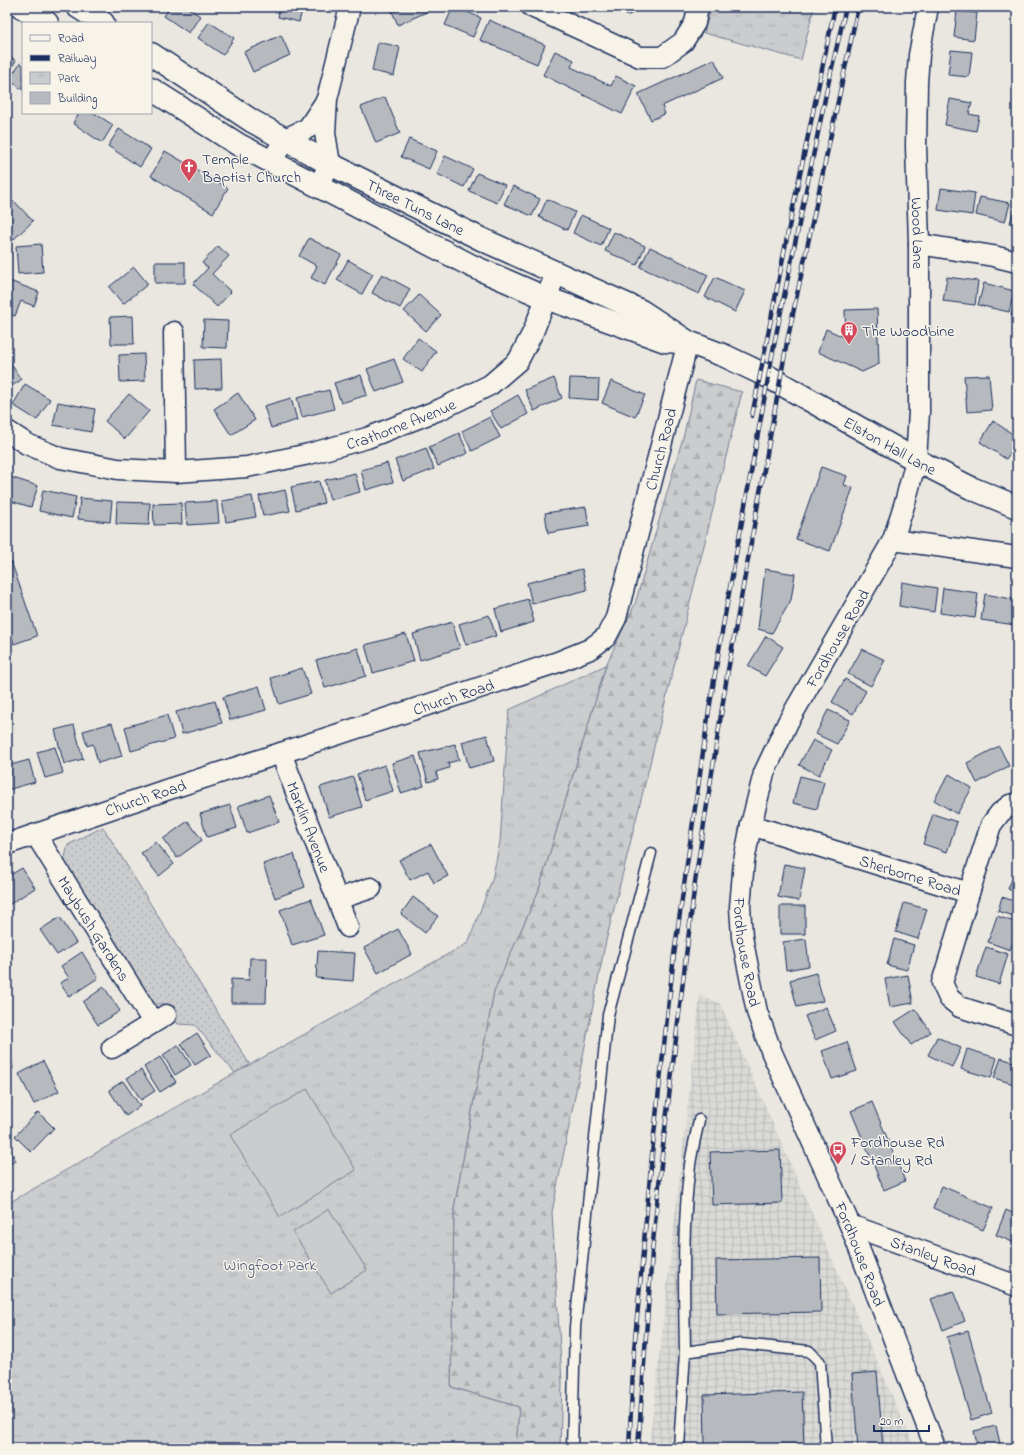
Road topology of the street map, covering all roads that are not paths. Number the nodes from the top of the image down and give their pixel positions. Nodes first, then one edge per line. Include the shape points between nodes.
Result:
1 (22, 7) edge
2 (78, 7) edge
3 (350, 7) edge
4 (532, 7) edge
5 (698, 7) edge
6 (928, 7) edge
7 (45, 22) edge
8 (101, 22) edge
9 (152, 55) edge
10 (152, 90) edge
11 (327, 99) junction
12 (285, 139) junction
13 (271, 162) junction
14 (330, 164) junction
15 (318, 186) junction
16 (919, 244) junction
17 (1017, 262) edge
18 (556, 273) junction
19 (546, 298) junction
20 (174, 332) dead end
21 (688, 342) junction
22 (767, 376) joint
23 (7, 432) edge
24 (916, 460) junction
25 (176, 472) junction
26 (1017, 507) edge
27 (893, 540) junction
28 (1017, 557) edge
29 (281, 753) junction
30 (1017, 804) edge
31 (751, 825) junction
32 (36, 835) junction
33 (7, 844) edge
34 (651, 854) dead end
35 (371, 888) dead end
36 (969, 893) junction
37 (338, 899) junction
38 (348, 927) dead end
39 (1017, 1025) edge
40 (112, 1048) dead end
41 (699, 1120) dead end
42 (850, 1225) junction
43 (1017, 1286) edge
44 (684, 1352) junction
45 (572, 1448) edge
46 (679, 1448) edge
47 (826, 1448) edge
48 (934, 1448) edge

1 - 7 street
2 - 8 street
3 - 11 street
4 - 5 street via 640,57 662,57 683,42 695,23
6 - 16 street, Wood Lane via 917,82
9 - 12 street, Three Tuns Lane via 252,121
10 - 13 street, Three Tuns Lane via 239,145
11 - 12 street via 308,128
11 - 14 street via 325,133
12 - 13 street
12 - 14 street, Three Tuns Lane
13 - 15 street, Three Tuns Lane
14 - 15 street
14 - 18 street, Three Tuns Lane
15 - 19 street, Three Tuns Lane via 472,266
16 - 17 street
16 - 24 street, Wood Lane via 919,412
18 - 19 street, Crathorne Avenue
18 - 21 street, Three Tuns Lane via 641,311
19 - 21 street, Three Tuns Lane via 665,341
19 - 25 street, Crathorne Avenue via 533,332 518,360 490,385 441,409 367,438 309,454 247,467
20 - 25 street
21 - 22 street, Three Tuns Lane
21 - 29 street, Church Road via 621,602 606,637 590,649 558,662
22 - 24 street, Elston Hall Lane
23 - 25 street, Crathorne Avenue via 60,458 118,469
24 - 26 street, Elston Hall Lane via 971,488
24 - 27 street, Fordhouse Road
27 - 28 street
27 - 31 street, Fordhouse Road via 788,722 764,773
29 - 32 street, Church Road
29 - 37 street, Marklin Avenue
30 - 36 street, Sherborne Road via 1010,805 1000,813 991,825
31 - 36 street, Sherborne Road
31 - 42 street, Fordhouse Road via 744,861 740,907 742,937 757,1012 772,1053
32 - 33 street, Church Road
32 - 40 street, Maybush Gardens via 159,1018
34 - 45 lane via 608,1014 575,1326
35 - 37 street
36 - 39 street via 942,983 949,998 960,1008
37 - 38 street, Marklin Avenue
41 - 44 lane via 690,1164 686,1218
42 - 43 street, Stanley Road
42 - 48 street, Fordhouse Road via 934,1442
44 - 46 lane
44 - 47 lane via 741,1344 809,1351 820,1362

